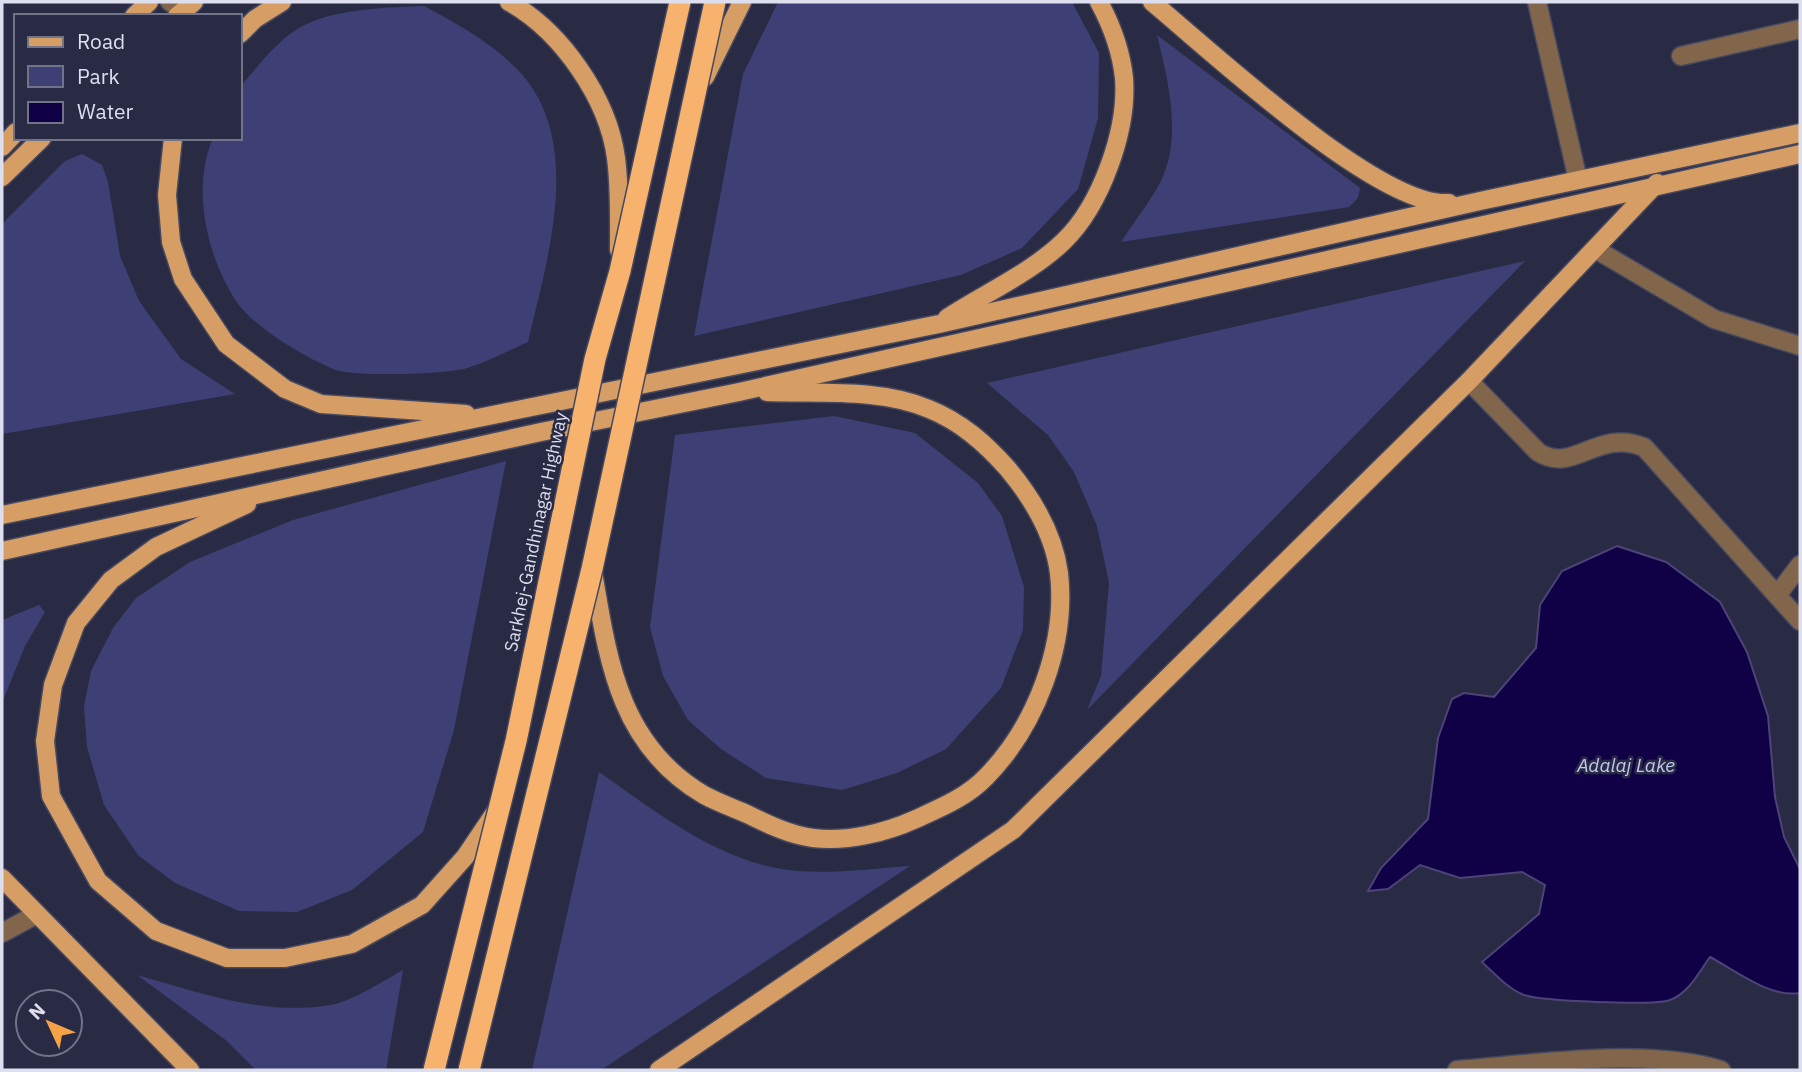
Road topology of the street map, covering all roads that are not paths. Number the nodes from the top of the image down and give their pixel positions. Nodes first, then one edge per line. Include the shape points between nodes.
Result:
1 (149, 2) edge
2 (282, 2) edge
3 (509, 2) edge
4 (680, 2) edge
5 (715, 2) edge
6 (742, 2) edge
7 (1100, 2) edge
8 (1152, 2) edge
9 (1537, 2) edge
10 (136, 14) edge
11 (1800, 29) edge
12 (242, 32) edge
13 (1681, 56) dead end
14 (695, 98) junction
15 (1800, 132) edge
16 (40, 140) edge
17 (173, 140) edge
18 (1800, 154) edge
19 (1673, 159) junction
20 (2, 177) edge
21 (1578, 180) junction
22 (1656, 185) junction
23 (1480, 201) junction
24 (1597, 250) junction
25 (620, 271) junction
26 (939, 324) junction
27 (1800, 346) edge
28 (1469, 381) junction
29 (739, 392) junction
30 (489, 415) junction
31 (276, 490) junction
32 (2, 515) edge
33 (2, 551) edge
34 (1800, 565) edge
35 (593, 569) junction
36 (1779, 594) junction
37 (1800, 621) edge
38 (497, 809) junction
39 (2, 878) edge
40 (37, 914) junction
41 (2, 933) edge
42 (190, 1070) edge
43 (434, 1070) edge
44 (469, 1070) edge
45 (659, 1070) edge
46 (1457, 1070) edge
47 (1721, 1070) edge

1 - 10 main road
2 - 12 main road
3 - 25 main road via 548,31 581,69 600,107 616,155
4 - 25 highway, Sarkhej-Gandhinagar Highway, bridge
5 - 14 highway, bridge
6 - 14 main road
7 - 26 main road via 1114,29 1124,80 1112,156 1101,188 1084,217 1054,249
8 - 23 main road via 1362,168 1401,191 1437,204
9 - 21 street
11 - 13 street
14 - 35 highway, bridge
15 - 19 main road
16 - 20 main road
17 - 30 main road via 167,195 171,242 183,279 226,344 285,389 321,404
18 - 22 main road
19 - 21 main road
19 - 22 main road
21 - 23 main road
22 - 24 main road
22 - 29 main road
23 - 26 main road
24 - 27 street via 1714,319
24 - 28 main road
25 - 38 highway, Sarkhej-Gandhinagar Highway, bridge via 595,359 516,741
26 - 30 main road
28 - 36 street via 1549,459 1561,460 1617,441 1644,447
28 - 45 main road via 1013,831
29 - 31 main road
29 - 35 main road via 874,395 928,408 970,430 1025,490 1046,530 1059,572 1059,609 1051,660 1015,743 984,779 949,804 902,826 862,836 813,838 773,827 703,794 658,757 624,708 607,653
30 - 32 main road
31 - 33 main road
31 - 38 main road via 156,547 111,580 75,624 53,685 45,741 51,796 98,881 156,932 228,958 285,958 352,944 422,905 465,857
34 - 36 street
35 - 44 highway, bridge
36 - 37 street
38 - 43 highway, Sarkhej-Gandhinagar Highway, bridge
39 - 40 main road
40 - 41 street
40 - 42 main road
46 - 47 street via 1620,1060

